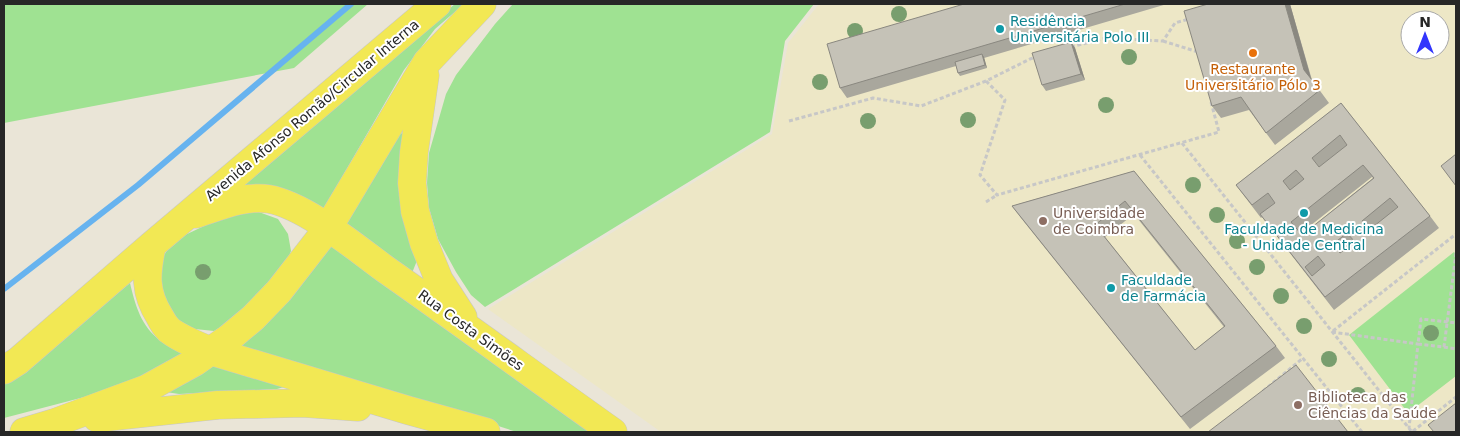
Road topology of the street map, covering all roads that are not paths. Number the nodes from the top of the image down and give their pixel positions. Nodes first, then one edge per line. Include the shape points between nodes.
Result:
1 (438, 4) edge
2 (482, 4) edge
3 (427, 62) junction
4 (187, 216) junction
5 (328, 228) junction
6 (152, 245) junction
7 (473, 331) junction
8 (211, 351) junction
9 (4, 370) edge
10 (407, 410) junction
11 (54, 423) junction
12 (24, 432) edge
13 (486, 432) edge
14 (613, 432) edge

1 - 4 main road, Avenida Afonso Romão/Circular Interna
2 - 3 main road
3 - 5 main road
3 - 7 main road via 414,152 412,183 415,211 439,280
4 - 5 main road, Rua Costa Simões via 243,200 269,199 299,210
4 - 6 main road, Avenida Afonso Romão/Circular Interna
5 - 7 main road, Rua Costa Simões
5 - 8 main road via 279,291 253,318
6 - 8 main road via 147,270 148,292 154,307 167,328
6 - 9 main road, Avenida Afonso Romão/Circular Interna via 18,362
7 - 14 main road, Rua Costa Simões
8 - 10 main road
8 - 11 main road via 146,389
10 - 11 main road via 303,403 218,405
10 - 13 main road
11 - 12 main road

